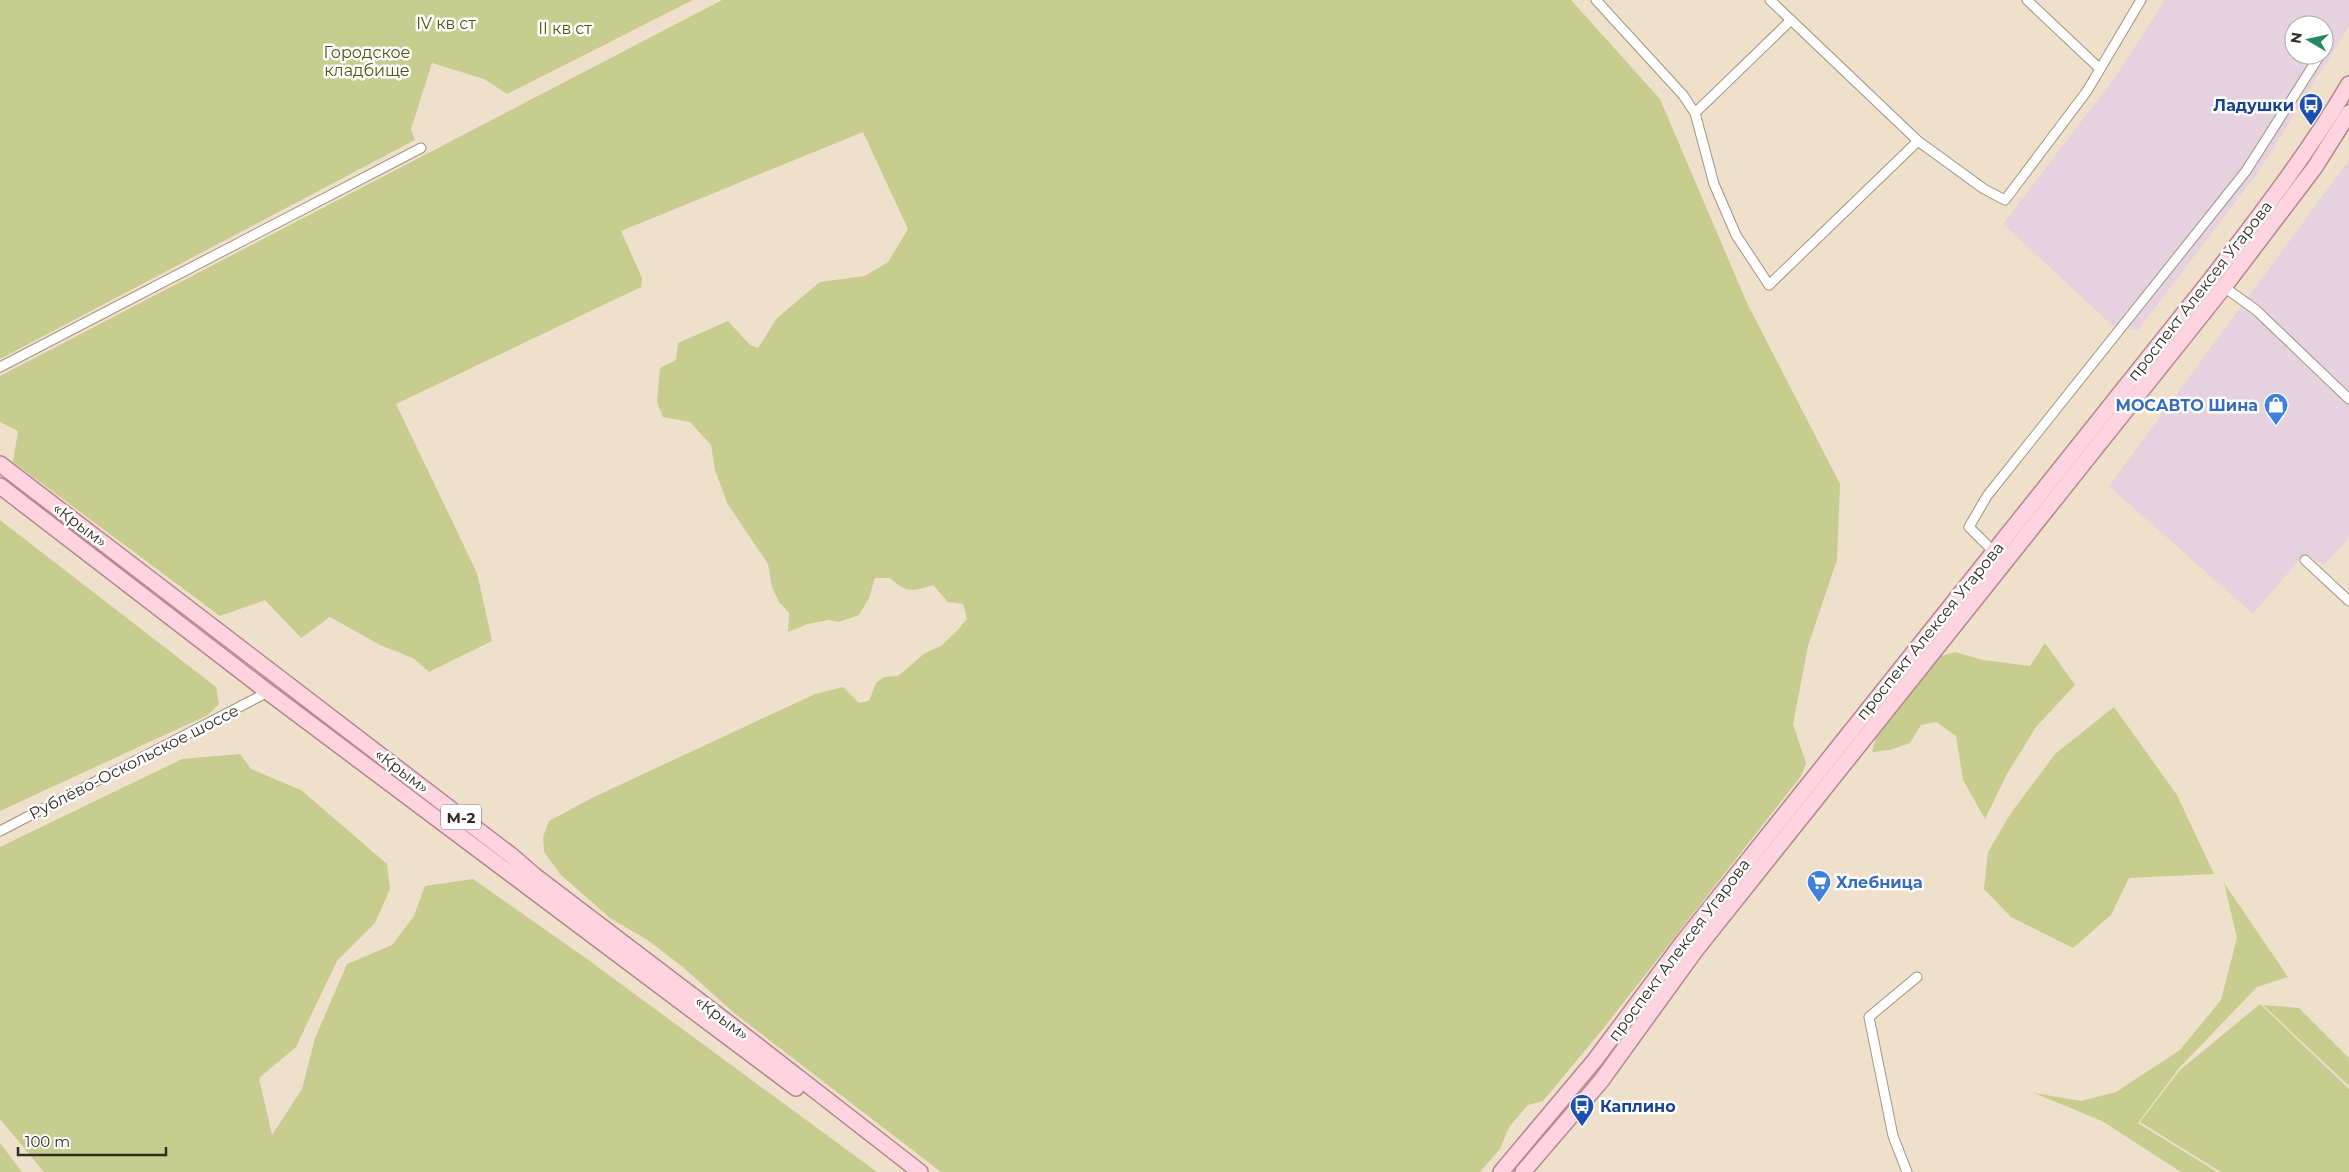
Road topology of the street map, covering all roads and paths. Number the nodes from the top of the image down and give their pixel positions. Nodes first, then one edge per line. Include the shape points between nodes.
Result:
1 (1596, 0) edge
2 (1770, 0) edge
3 (2027, 0) edge
4 (2141, 0) edge
5 (1791, 20) junction
6 (2314, 65) edge
7 (2099, 68) junction
8 (2349, 84) edge
9 (2349, 113) edge
10 (1695, 114) junction
11 (1918, 140) junction
12 (421, 148) dead end
13 (2218, 283) junction
14 (0, 367) edge
15 (2349, 399) edge
16 (0, 464) edge
17 (0, 486) edge
18 (1994, 552) junction
19 (2305, 560) dead end
20 (2349, 601) edge
21 (282, 680) junction
22 (268, 692) junction
23 (0, 831) edge
24 (1689, 947) junction
25 (1916, 977) dead end
26 (907, 1172) edge
27 (920, 1172) edge
28 (1501, 1172) edge
29 (1523, 1172) edge
30 (1906, 1172) edge

1 - 10 street via 1683,95
2 - 5 street
3 - 7 street
4 - 7 street
5 - 10 street
5 - 11 street
6 - 18 street via 2246,171 1987,496 1969,527
7 - 11 street via 2087,91 2005,200 1984,189
8 - 13 main road, проспект Алексея Угарова
9 - 13 main road, проспект Алексея Угарова via 2315,167
10 - 11 street via 1714,184 1736,234 1769,285
12 - 14 street
13 - 15 street via 2256,310
13 - 18 main road, проспект Алексея Угарова
13 - 24 main road, проспект Алексея Угарова
16 - 21 main road, «Крым» / М-2
17 - 22 main road, «Крым» / М-2
18 - 24 main road, проспект Алексея Угарова
19 - 20 street
21 - 22 main road
21 - 27 main road, «Крым» / М-2
22 - 23 street, Рублёво-Оскольское шоссе
22 - 26 main road, «Крым» / М-2
24 - 28 main road, проспект Алексея Угарова
24 - 29 main road, проспект Алексея Угарова via 1602,1081
25 - 30 street via 1869,1017 1893,1136

